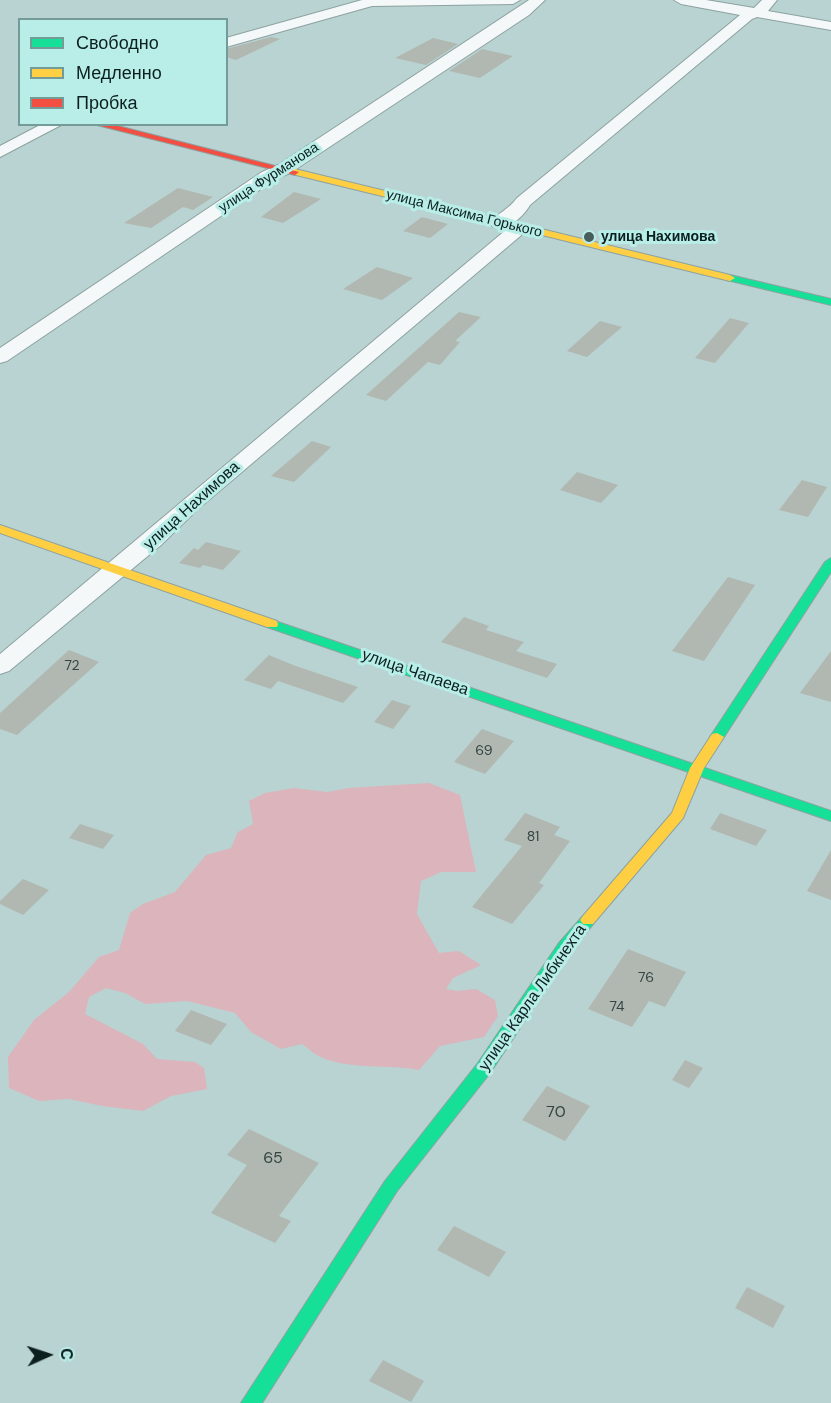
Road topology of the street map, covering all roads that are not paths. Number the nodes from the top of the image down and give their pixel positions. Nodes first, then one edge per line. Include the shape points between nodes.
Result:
1 (513, 0) edge
2 (538, 0) edge
3 (681, 0) edge
4 (770, 0) edge
5 (759, 12) junction
6 (831, 26) edge
7 (228, 42) edge
8 (51, 126) edge
9 (105, 126) edge
10 (0, 152) edge
11 (284, 169) junction
12 (509, 225) junction
13 (831, 302) edge
14 (0, 357) edge
15 (0, 529) edge
16 (830, 564) edge
17 (116, 571) junction
18 (0, 666) edge
19 (697, 768) junction
20 (831, 816) edge
21 (251, 1403) edge

1 - 7 street via 370,2
2 - 11 street, улица Фурманова
3 - 5 street
4 - 5 street, улица Нахимова
5 - 6 street
5 - 12 street, улица Нахимова via 747,16 523,202
8 - 10 street
9 - 11 street, улица Максима Горького
11 - 12 street, улица Максима Горького
11 - 14 street, улица Фурманова
12 - 13 street, улица Максима Горького
12 - 17 street, улица Нахимова
15 - 17 street, улица Чапаева
16 - 19 street, улица Карла Либкнехта
17 - 18 street, улица Нахимова via 49,631
17 - 19 street, улица Чапаева
19 - 20 street, улица Чапаева
19 - 21 street, улица Карла Либкнехта via 678,815 565,947 484,1068 391,1186

